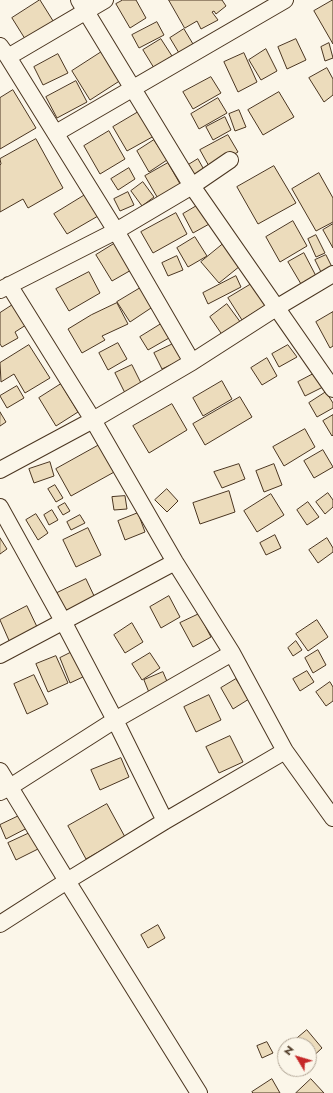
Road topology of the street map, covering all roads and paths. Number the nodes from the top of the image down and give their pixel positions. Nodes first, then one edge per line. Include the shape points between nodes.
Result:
1 (105, 0) edge
2 (285, 0) edge
3 (83, 6) edge
4 (4, 51) edge
5 (133, 87) junction
6 (56, 133) junction
7 (230, 160) dead end
8 (192, 186) junction
9 (116, 231) junction
10 (333, 274) edge
11 (4, 287) edge
12 (276, 308) junction
13 (192, 362) junction
14 (333, 389) edge
15 (93, 420) junction
16 (0, 470) edge
17 (0, 508) edge
18 (175, 562) junction
19 (63, 621) junction
20 (232, 653) junction
21 (0, 655) edge
22 (115, 720) junction
23 (285, 751) junction
24 (0, 771) edge
25 (5, 789) edge
26 (333, 818) edge
27 (165, 821) junction
28 (67, 881) junction
29 (0, 924) edge
30 (199, 1093) edge

1 - 3 street
2 - 5 street
3 - 4 street
3 - 5 street
4 - 6 street
5 - 6 street
5 - 8 street
6 - 9 street
7 - 8 street
8 - 9 street
8 - 12 street
9 - 11 street
9 - 13 street
10 - 12 street
11 - 15 street
12 - 13 street
12 - 14 street
13 - 15 street
15 - 16 street
15 - 18 street
17 - 19 street
18 - 19 street
18 - 20 street
19 - 21 street
19 - 22 street
20 - 22 street
20 - 23 street
22 - 25 street
22 - 27 street
23 - 26 street
23 - 27 street
24 - 25 street
25 - 28 street
27 - 28 street
28 - 29 street
28 - 30 street

